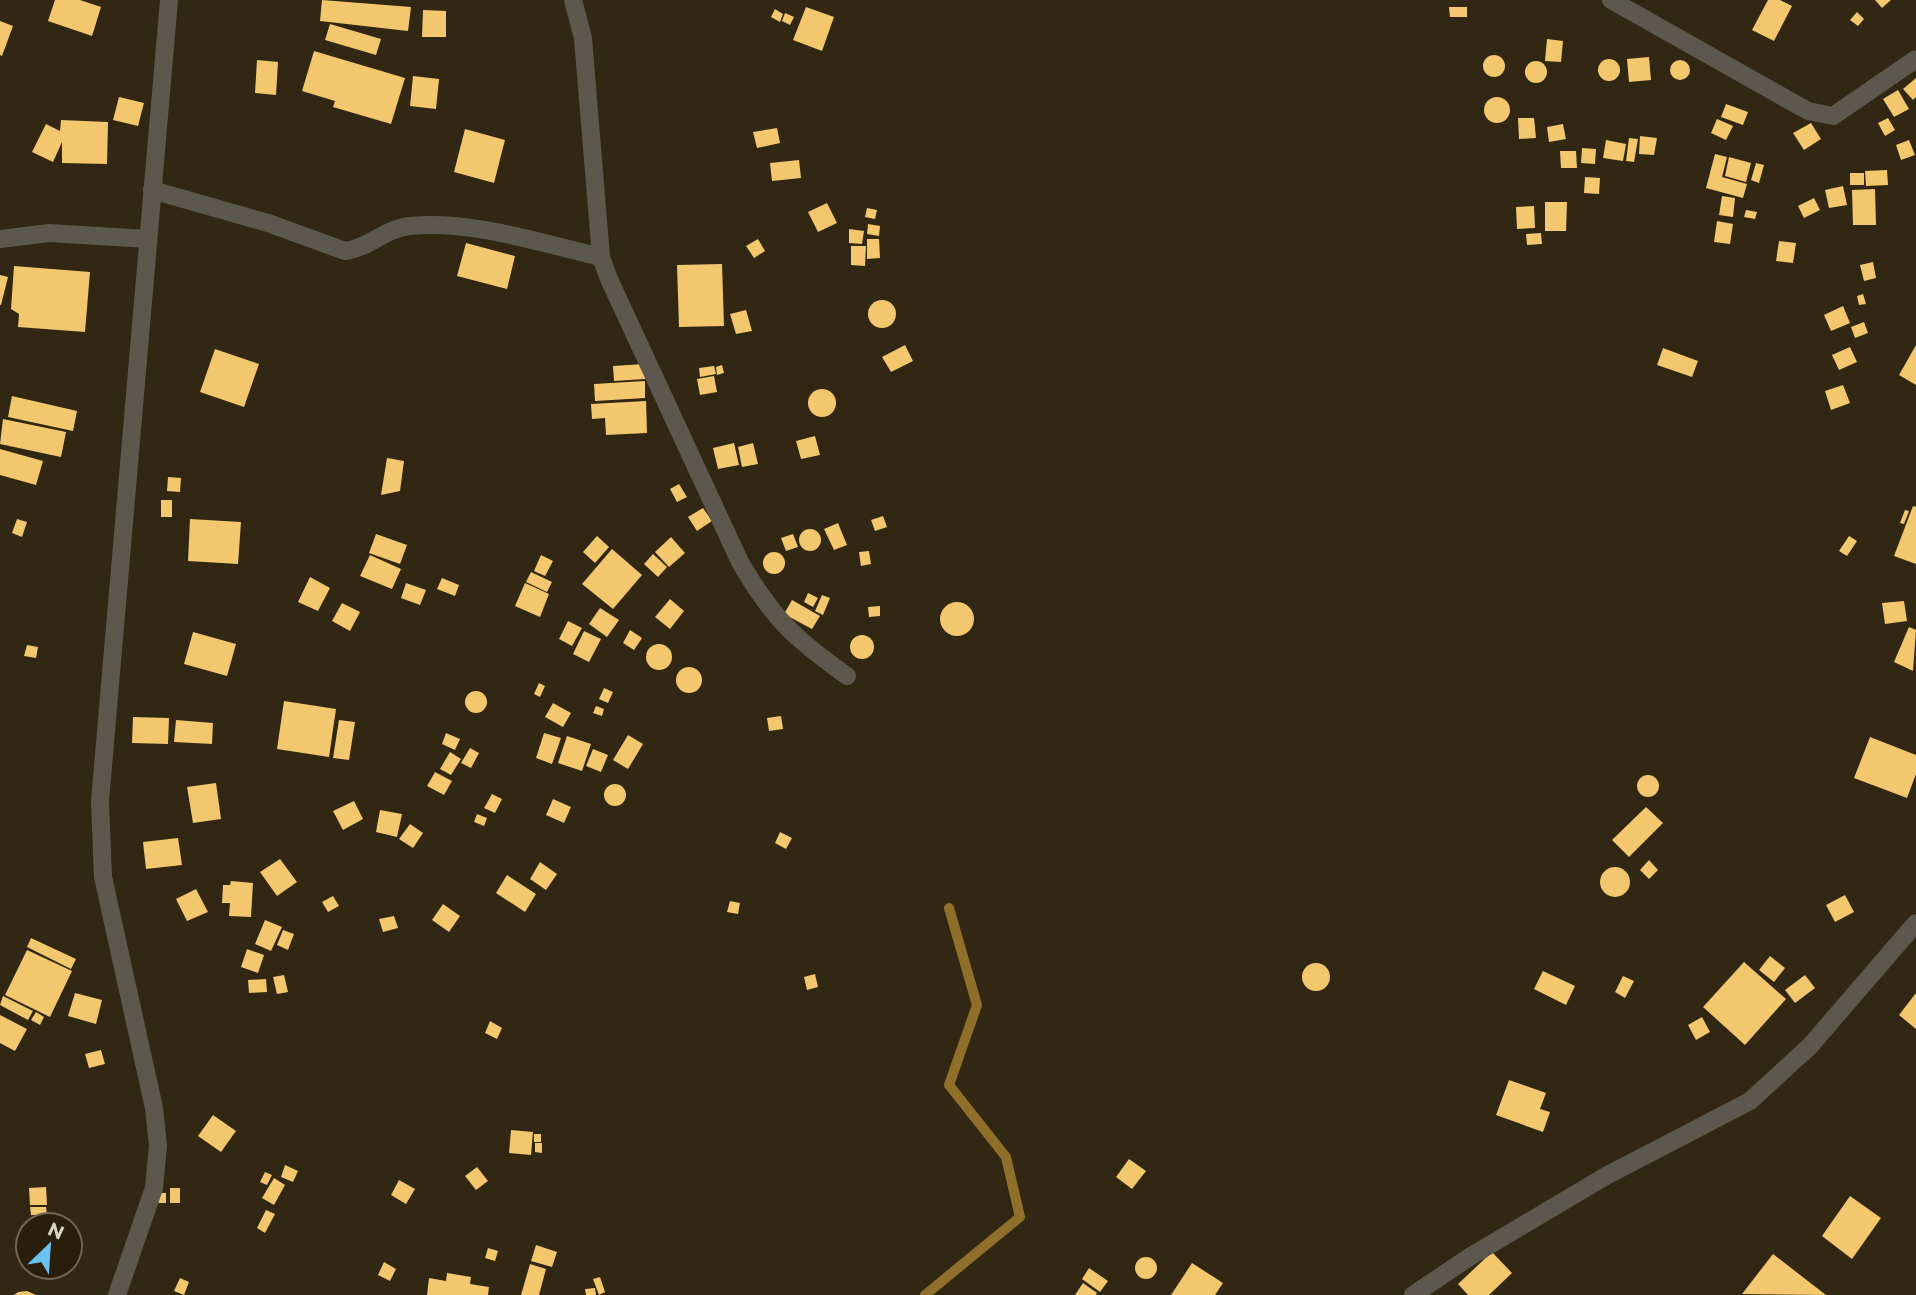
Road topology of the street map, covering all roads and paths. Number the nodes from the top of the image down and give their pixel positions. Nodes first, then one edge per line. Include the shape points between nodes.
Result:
1 (169, 0) edge
2 (573, 0) edge
3 (1611, 0) edge
4 (1916, 59) edge
5 (152, 190) junction
6 (0, 239) edge
7 (148, 239) junction
8 (601, 257) junction
9 (847, 676) dead end
10 (1916, 923) edge
11 (117, 1295) edge
12 (1413, 1295) edge

1 - 5 street
2 - 8 street via 583,38
3 - 4 street via 1825,116 1833,116
5 - 7 street
5 - 8 street via 345,251 394,229 443,226
6 - 7 street via 49,233
7 - 11 street via 100,801 103,877 154,1108 158,1146 154,1188
8 - 9 street via 763,603 798,641
10 - 12 street via 1810,1046 1750,1101 1606,1177

